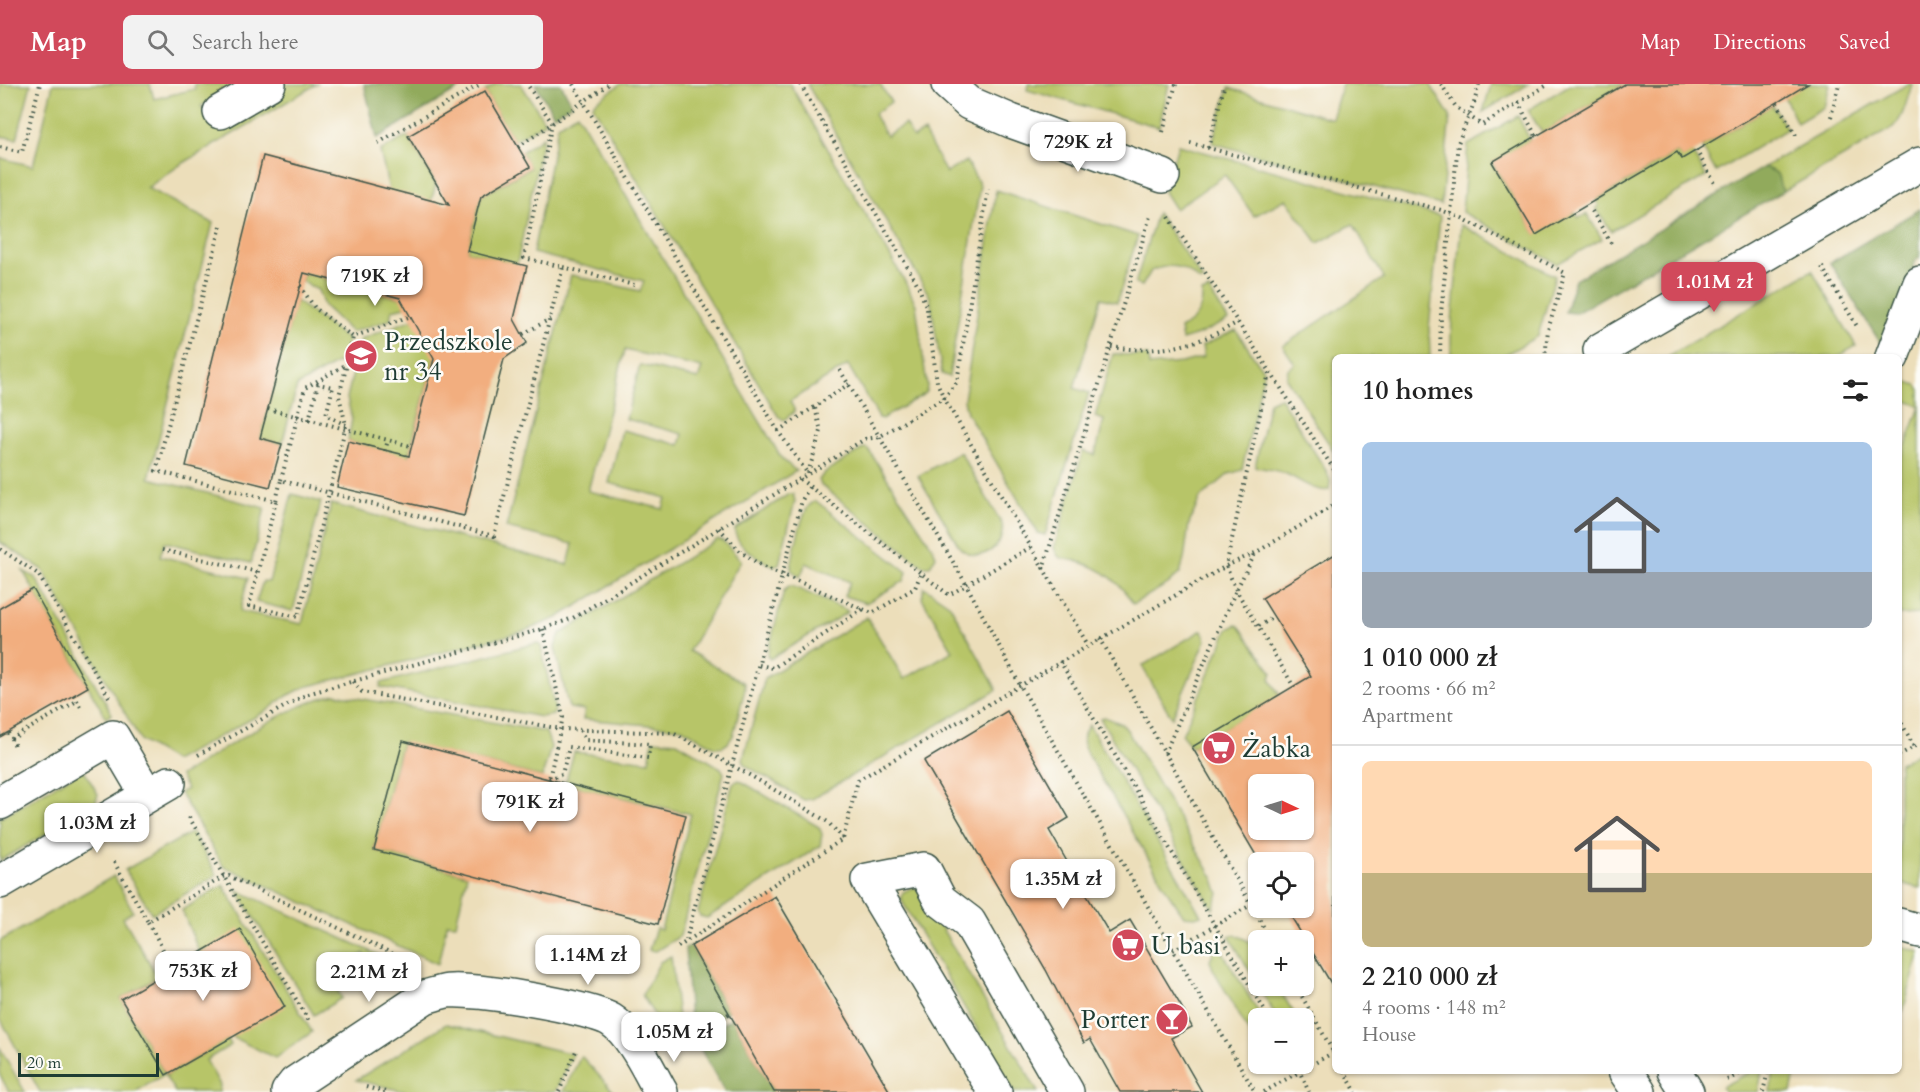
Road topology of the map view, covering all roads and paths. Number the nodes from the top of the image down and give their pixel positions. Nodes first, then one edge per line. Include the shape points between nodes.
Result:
1 (40, 84) edge
2 (268, 84) edge
3 (481, 84) edge
4 (527, 84) edge
5 (573, 84) edge
6 (609, 84) edge
7 (800, 84) edge
8 (948, 84) edge
9 (1176, 84) edge
10 (1442, 84) edge
11 (1479, 84) edge
12 (1549, 84) edge
13 (1839, 84) edge
14 (1224, 87) dead end
15 (584, 101) junction
16 (1518, 102) junction
17 (1777, 103) dead end
18 (220, 112) dead end
19 (1468, 116) junction
20 (1831, 117) dead end
21 (552, 123) junction
22 (1161, 135) dead end
23 (1536, 136) dead end
24 (1797, 137) dead end
25 (378, 143) dead end
26 (0, 147) edge
27 (518, 147) dead end
28 (1208, 148) junction
29 (1696, 150) dead end
30 (1920, 164) edge
31 (1716, 185) dead end
32 (1159, 186) junction
33 (988, 189) dead end
34 (1592, 211) dead end
35 (1451, 215) junction
36 (221, 226) dead end
37 (1612, 245) dead end
38 (563, 267) junction
39 (1920, 283) edge
40 (300, 286) dead end
41 (638, 286) dead end
42 (1845, 307) dead end
43 (411, 316) dead end
44 (550, 319) junction
45 (1238, 322) junction
46 (523, 334) dead end
47 (353, 337) junction
48 (1863, 338) dead end
49 (1111, 347) junction
50 (1600, 350) dead end
51 (1438, 354) edge
52 (1545, 354) edge
53 (1893, 354) edge
54 (347, 364) junction
55 (840, 370) dead end
56 (1269, 373) junction
57 (849, 384) junction
58 (944, 398) junction
59 (815, 408) junction
60 (268, 409) dead end
61 (309, 420) junction
62 (346, 425) junction
63 (778, 431) junction
64 (879, 437) junction
65 (388, 440) junction
66 (411, 446) dead end
67 (385, 451) dead end
68 (1332, 467) edge
69 (808, 474) junction
70 (800, 479) junction
71 (281, 480) junction
72 (810, 486) junction
73 (329, 493) junction
74 (276, 501) junction
75 (1332, 507) edge
76 (719, 528) junction
77 (1031, 547) junction
78 (0, 549) edge
79 (162, 550) dead end
80 (1255, 553) junction
81 (1226, 566) junction
82 (1043, 569) junction
83 (258, 572) junction
84 (921, 573) junction
85 (783, 576) junction
86 (966, 584) junction
87 (1236, 590) junction
88 (863, 609) junction
89 (1274, 616) dead end
90 (1259, 626) junction
91 (543, 629) junction
92 (1100, 638) junction
93 (1088, 645) junction
94 (1060, 661) junction
95 (759, 665) junction
96 (353, 682) junction
97 (1020, 685) junction
98 (1294, 687) dead end
99 (74, 695) dead end
100 (1902, 724) edge
101 (561, 729) junction
102 (580, 729) junction
103 (8, 733) dead end
104 (113, 737) junction
105 (1920, 744) edge
106 (1914, 747) junction
107 (1164, 753) junction
108 (1902, 753) edge
109 (732, 765) junction
110 (158, 789) junction
111 (0, 803) edge
112 (94, 826) junction
113 (843, 839) junction
114 (223, 877) junction
115 (868, 880) junction
116 (0, 882) edge
117 (1248, 900) edge
118 (1248, 907) edge
119 (148, 922) junction
120 (1215, 926) junction
121 (1902, 926) edge
122 (1920, 931) edge
123 (686, 940) junction
124 (678, 947) dead end
125 (1173, 950) junction
126 (173, 968) dead end
127 (448, 991) junction
128 (1302, 996) edge
129 (1263, 1008) edge
130 (730, 1013) dead end
131 (689, 1041) dead end
132 (1332, 1050) edge
133 (1332, 1055) edge
134 (331, 1058) junction
135 (1314, 1064) edge
136 (1295, 1074) edge
137 (1301, 1074) edge
138 (1346, 1074) edge
139 (1627, 1074) edge
140 (1676, 1074) edge
141 (1739, 1074) edge
142 (1767, 1074) edge
143 (1724, 1082) dead end
144 (288, 1092) edge
145 (661, 1092) edge
146 (995, 1092) edge
147 (1067, 1092) edge
148 (1255, 1092) edge
149 (1264, 1092) edge
150 (1309, 1092) edge
151 (1356, 1092) edge
152 (1639, 1092) edge
153 (1687, 1092) edge
154 (1763, 1092) edge

1 - 26 path via 22,152
2 - 18 street
3 - 25 path
4 - 21 path
5 - 15 path
6 - 15 path
7 - 58 path via 918,285 927,309
8 - 32 street via 969,103
9 - 22 path
10 - 19 path via 1456,107
11 - 19 path
12 - 16 path
13 - 20 path
14 - 28 path
15 - 21 path
15 - 63 path
16 - 19 path via 1482,125
16 - 23 path
17 - 24 path
19 - 35 path via 1458,143
21 - 27 path
21 - 38 path via 524,258
28 - 32 path via 1174,139
28 - 35 path
29 - 31 path
30 - 50 street
32 - 45 path
32 - 49 path
33 - 58 path via 957,382
34 - 37 path
35 - 51 path
35 - 52 path via 1565,273 1548,330
36 - 74 path via 156,471
38 - 41 path
38 - 44 path
39 - 53 street
40 - 47 path via 315,308
42 - 48 path
43 - 47 path
44 - 46 path
44 - 73 path via 494,536
45 - 49 path via 1201,341 1181,346 1141,350
45 - 56 path
47 - 54 path
49 - 82 path
54 - 62 path via 339,396
54 - 71 path via 305,388
55 - 57 path
56 - 68 path
56 - 81 path
57 - 59 path
57 - 64 path
58 - 64 path
58 - 77 path
59 - 63 path
59 - 69 path via 820,431
60 - 61 path, bridge
61 - 62 path via 318,384 333,387 326,415
61 - 65 path, bridge
62 - 73 path
63 - 69 path
64 - 69 path via 865,440
64 - 86 path
65 - 66 path, bridge
65 - 67 path
69 - 70 path
70 - 72 path
70 - 76 path
71 - 73 path
71 - 74 path
72 - 84 path
72 - 85 path via 802,500
73 - 83 path via 298,618 249,606
74 - 83 path
75 - 80 path
76 - 85 path via 750,560
76 - 91 path via 573,618
77 - 82 path
77 - 86 path
78 - 104 path via 38,574 118,714
79 - 83 path
80 - 81 path
80 - 87 path
81 - 87 path
81 - 92 path
82 - 93 path
84 - 86 path via 949,595
84 - 88 path via 915,588 872,613
85 - 88 path
85 - 95 path
86 - 97 path
87 - 90 path
87 - 107 path
88 - 95 path via 773,668
89 - 90 path
90 - 98 path
91 - 96 path
91 - 101 path via 563,717
92 - 93 path
92 - 107 path
93 - 94 path
94 - 97 path
94 - 120 path
95 - 109 path
96 - 101 path via 362,692
96 - 110 path via 307,694 286,705 178,766
97 - 113 path via 858,780
97 - 125 path
99 - 103 path via 77,701 11,739
100 - 106 path
101 - 102 path
101 - 102 path via 549,779 562,774 569,747 648,758 650,744 585,740
102 - 109 path via 673,733
104 - 110 street
104 - 111 street
105 - 106 path
106 - 108 path
107 - 117 path
109 - 113 path via 828,822
109 - 123 path
110 - 112 street
110 - 114 path
112 - 116 street
112 - 119 path
113 - 115 path
113 - 123 path
114 - 119 path
114 - 127 path via 229,876 438,975
114 - 134 path
115 - 146 street
115 - 147 street via 924,869 940,900 969,922
118 - 120 path
119 - 126 path
120 - 125 path
120 - 129 path
121 - 122 street
123 - 124 path
125 - 148 path
127 - 134 street via 425,997
127 - 145 street via 484,992 591,1012 612,1021 629,1038
128 - 132 path
130 - 131 path
133 - 135 path
134 - 144 street
136 - 149 path
137 - 150 path
138 - 151 path
139 - 152 street
140 - 153 street
141 - 143 path
142 - 154 path

